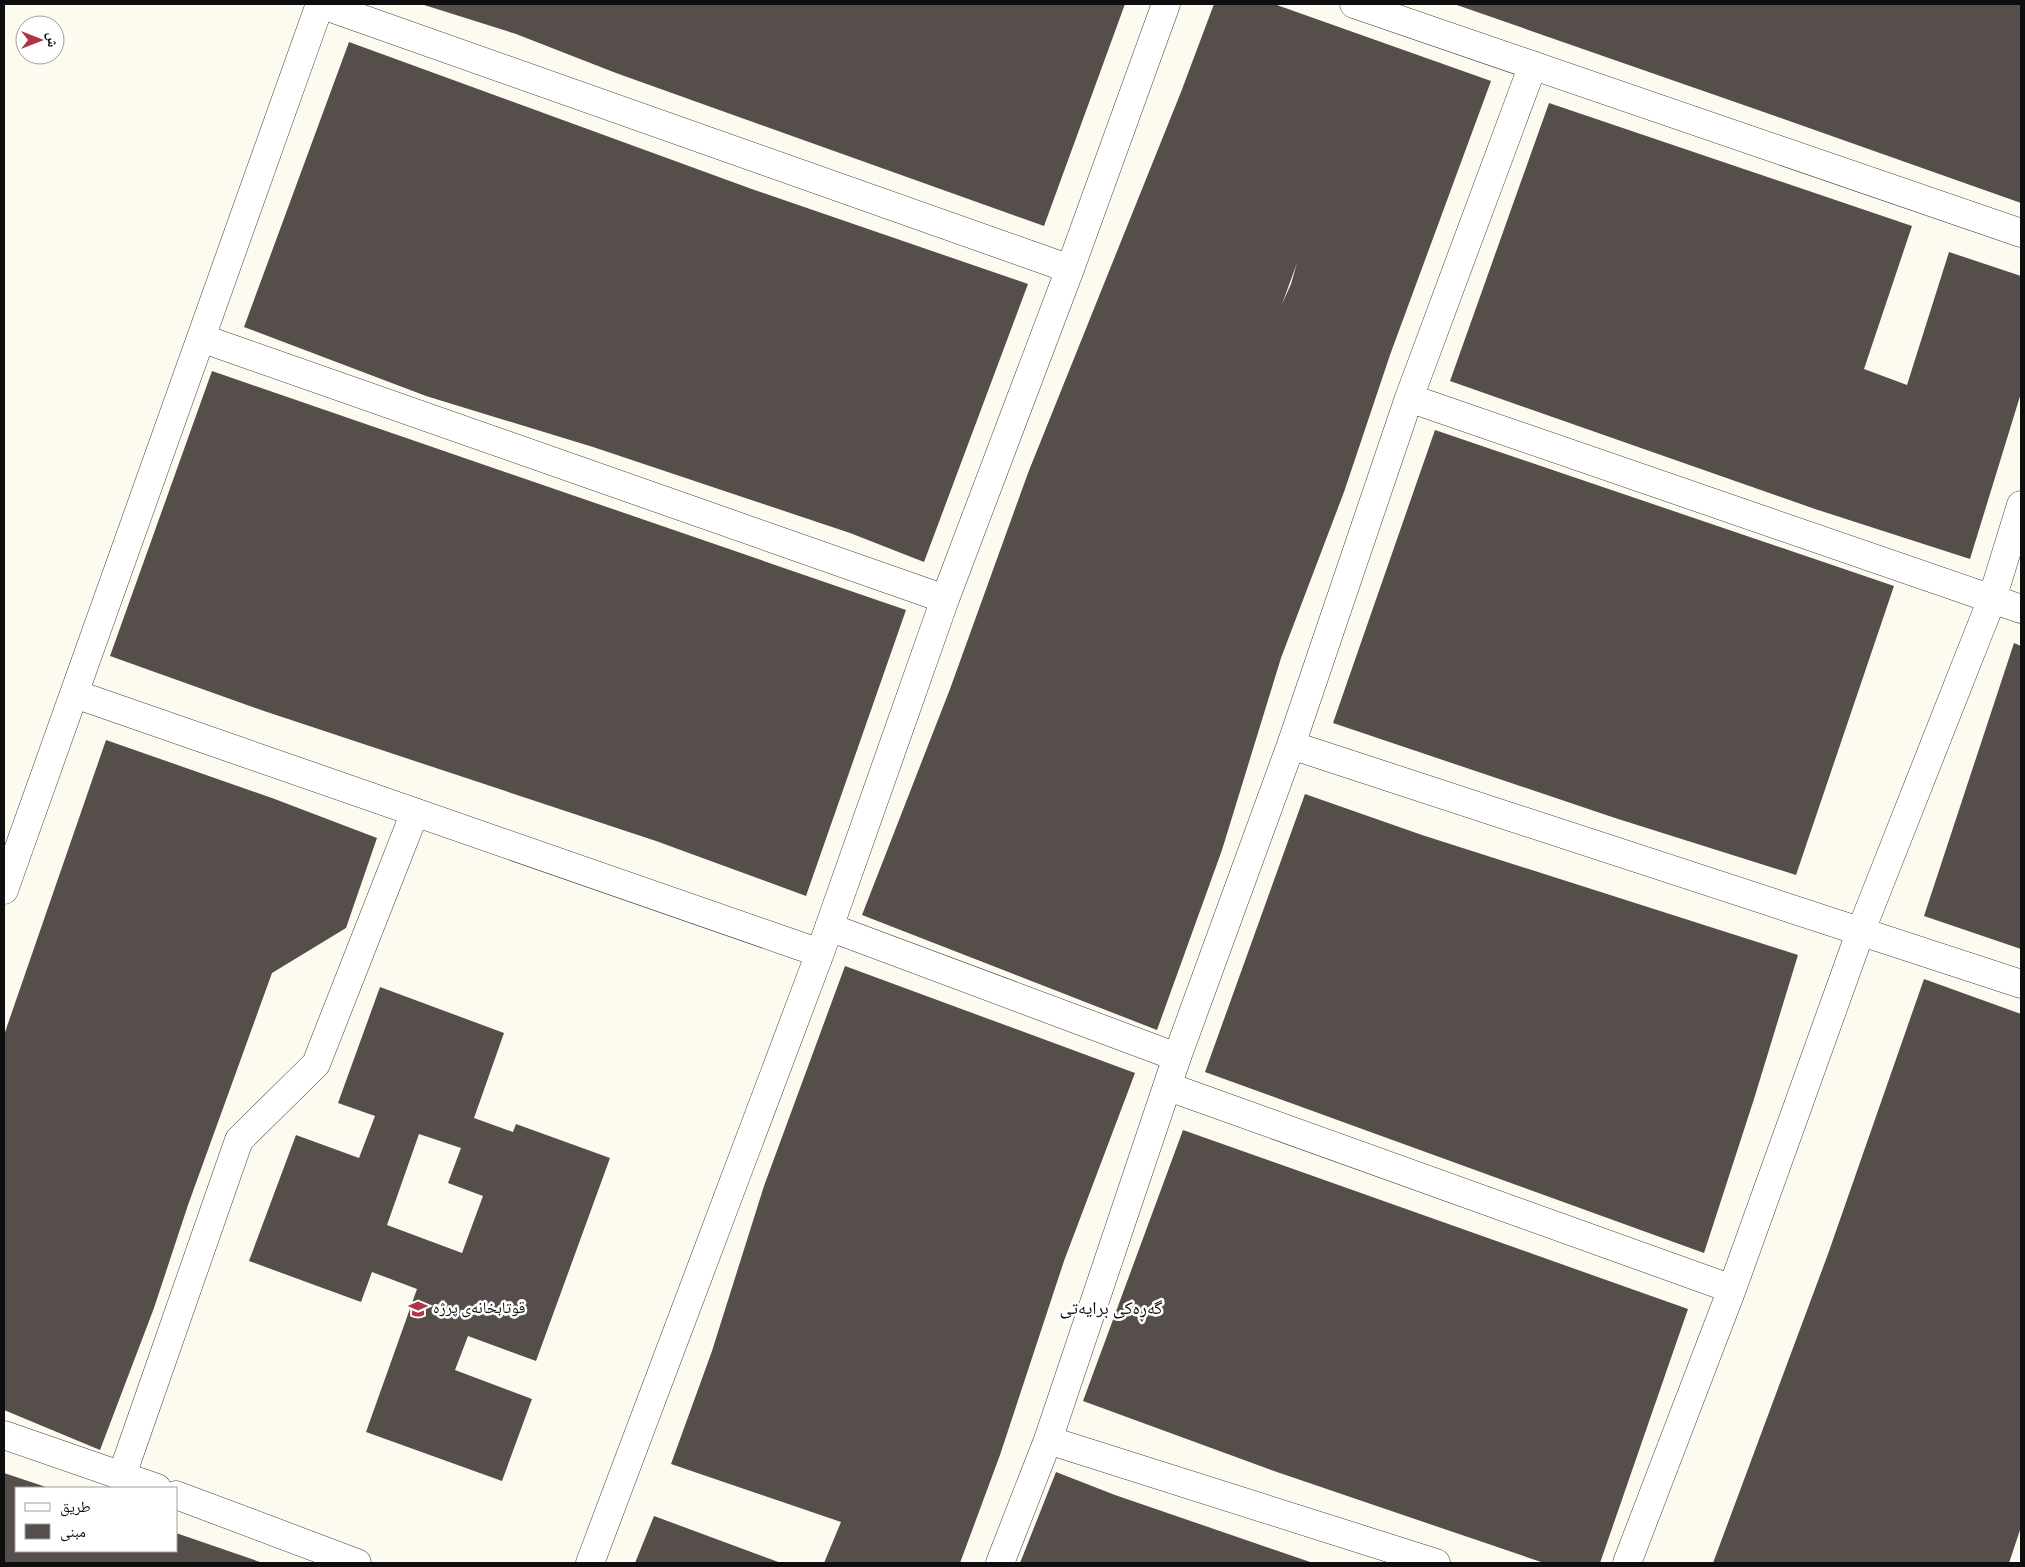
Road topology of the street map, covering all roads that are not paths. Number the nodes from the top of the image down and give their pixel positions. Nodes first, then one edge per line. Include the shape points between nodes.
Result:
1 (320, 4) edge
2 (1166, 4) edge
3 (1354, 4) edge
4 (1533, 65) junction
5 (2021, 233) edge
6 (1070, 269) junction
7 (201, 338) junction
8 (1409, 398) junction
9 (2021, 505) edge
10 (1992, 599) junction
11 (946, 600) junction
12 (2021, 609) edge
13 (75, 694) junction
14 (1291, 746) junction
15 (415, 812) junction
16 (4, 890) edge
17 (829, 927) junction
18 (1860, 933) junction
19 (820, 953) junction
20 (2021, 984) edge
21 (1178, 1057) junction
22 (1169, 1087) junction
23 (1732, 1288) junction
24 (4, 1435) edge
25 (1048, 1440) junction
26 (122, 1475) junction
27 (154, 1487) edge
28 (178, 1497) edge
29 (357, 1563) edge
30 (590, 1563) edge
31 (1000, 1563) edge
32 (1436, 1563) edge
33 (1627, 1563) edge

1 - 6 street
1 - 7 street
2 - 6 street
3 - 4 street
4 - 5 street
4 - 8 street
6 - 11 street
7 - 11 street
7 - 13 street
8 - 10 street
8 - 14 street
9 - 10 street
10 - 12 street
10 - 18 street
11 - 17 street
13 - 15 street
13 - 16 street
14 - 18 street
14 - 21 street
15 - 19 street
15 - 26 street via 316,1064 239,1140
17 - 19 street
17 - 21 street
18 - 20 street
18 - 23 street
19 - 30 street
21 - 22 street
22 - 23 street
22 - 25 street
23 - 33 street
24 - 26 street
25 - 31 street
25 - 32 street
26 - 27 street
28 - 29 street

